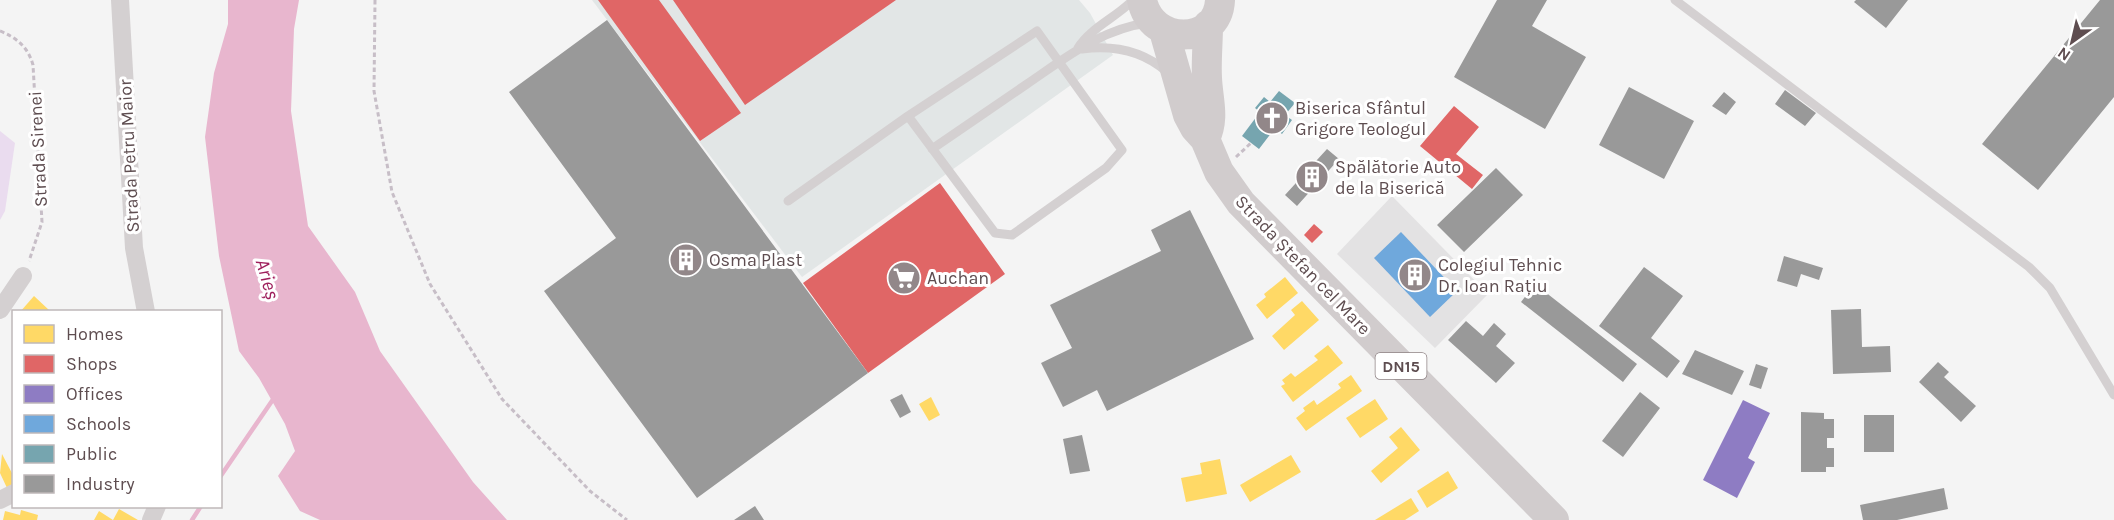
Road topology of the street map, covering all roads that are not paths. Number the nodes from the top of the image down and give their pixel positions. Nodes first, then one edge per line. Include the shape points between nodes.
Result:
1 (120, 0) edge
2 (1133, 0) edge
3 (1675, 0) edge
4 (1217, 11) edge
5 (1153, 18) edge
6 (1077, 50) junction
7 (1060, 62) junction
8 (1178, 82) junction
9 (908, 116) junction
10 (1204, 139) junction
11 (932, 149) junction
12 (788, 201) dead end
13 (22, 276) road end
14 (0, 310) edge
15 (146, 310) edge
16 (2114, 395) edge
17 (1548, 517) edge

1 - 15 street, Strada Petru Maior via 134,248
2 - 6 lane via 1087,36
3 - 16 lane via 2029,267 2050,288
4 - 5 main road via 1184,36
4 - 10 main road via 1207,79 1211,126
5 - 6 lane
5 - 8 main road, Strada Ștefan cel Mare / DN15
6 - 7 lane
6 - 8 lane via 1120,48 1144,56
7 - 9 lane via 1036,31
7 - 11 lane
7 - 11 lane via 1122,150 1106,168 1012,235 994,233
8 - 10 main road, Strada Ștefan cel Mare / DN15 via 1191,122
9 - 11 lane
9 - 12 lane
10 - 17 main road, Strada Ștefan cel Mare / DN15 via 1219,172 1269,234
13 - 14 street

